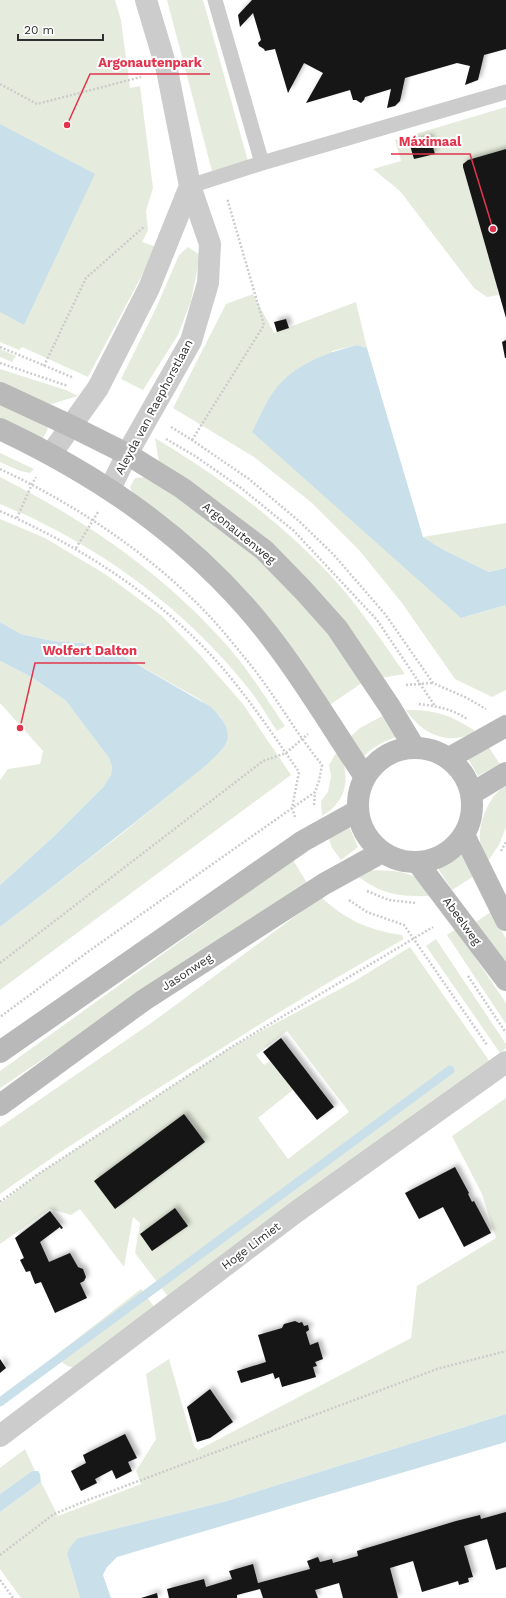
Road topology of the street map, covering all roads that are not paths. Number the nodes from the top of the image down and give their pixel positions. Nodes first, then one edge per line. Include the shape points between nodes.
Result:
1 (146, 0) edge
2 (215, 0) edge
3 (506, 92) edge
4 (262, 163) junction
5 (190, 186) junction
6 (0, 394) edge
7 (71, 426) junction
8 (0, 429) edge
9 (51, 454) junction
10 (127, 454) junction
11 (110, 489) junction
12 (506, 726) edge
13 (414, 747) junction
14 (449, 758) junction
15 (506, 774) edge
16 (365, 776) junction
17 (471, 794) junction
18 (357, 811) junction
19 (464, 835) junction
20 (382, 852) junction
21 (417, 862) junction
22 (506, 920) edge
23 (506, 980) edge
24 (0, 1052) edge
25 (503, 1063) edge
26 (0, 1105) edge
27 (0, 1436) edge

1 - 5 street, Aleyda van Raephorstlaan via 167,70
2 - 4 lane
3 - 4 lane
4 - 5 lane
5 - 7 street via 149,288 98,388
5 - 10 street, Aleyda van Raephorstlaan via 210,244 208,283 191,341
6 - 7 street, Argonautenweg
7 - 9 street
7 - 10 street, Argonautenweg
8 - 9 street
9 - 11 street
10 - 11 street, Aleyda van Raephorstlaan
10 - 13 street, Argonautenweg via 182,488 264,550 337,628
11 - 16 street via 157,522 246,606 328,719
12 - 14 street
13 - 14 street via 432,750
13 - 16 street via 399,749 386,755 374,764
14 - 17 street via 463,774
15 - 17 street
16 - 18 street via 358,793
17 - 19 street via 471,815
18 - 20 street via 365,834
18 - 24 street via 303,841
19 - 21 street via 444,854
19 - 22 street
20 - 21 street via 399,860
20 - 26 street, Jasonweg via 324,884 144,1000
21 - 23 street, Abeelweg
25 - 27 street, Hoge Limiet via 296,1212

